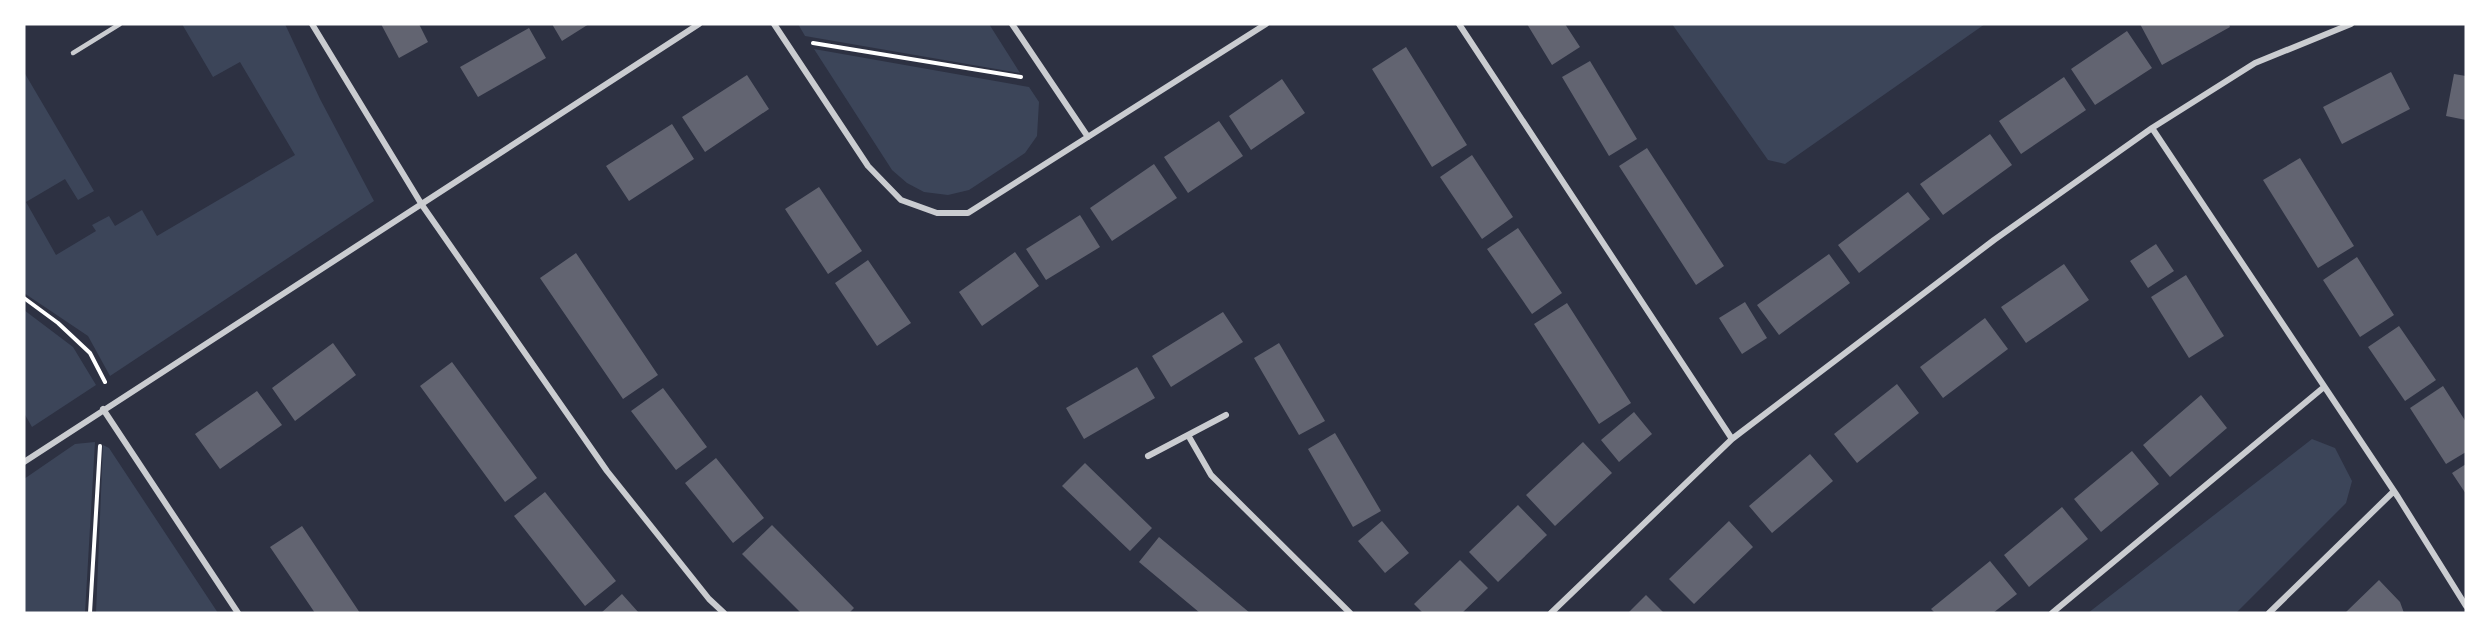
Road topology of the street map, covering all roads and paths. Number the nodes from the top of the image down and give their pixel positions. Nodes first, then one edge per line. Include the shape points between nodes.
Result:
1 (120, 24) edge
2 (312, 24) edge
3 (699, 24) edge
4 (774, 24) edge
5 (1012, 24) edge
6 (1266, 24) edge
7 (1459, 24) edge
8 (2351, 24) edge
9 (783, 38) junction
10 (73, 53) dead end
11 (1052, 82) junction
12 (2152, 128) junction
13 (1088, 137) junction
14 (422, 205) junction
15 (24, 298) edge
16 (2324, 387) junction
17 (115, 401) junction
18 (103, 409) junction
19 (1226, 415) dead end
20 (1188, 435) junction
21 (1732, 439) junction
22 (1148, 456) dead end
23 (24, 462) edge
24 (2393, 492) junction
25 (2466, 606) edge
26 (90, 613) edge
27 (238, 613) edge
28 (724, 613) edge
29 (1350, 613) edge
30 (1551, 613) edge
31 (2052, 613) edge
32 (2269, 613) edge

1 - 10 lane
2 - 14 street
3 - 14 street
4 - 9 street
5 - 11 street
6 - 13 street
7 - 21 street
8 - 12 street via 2255,63
9 - 11 path
9 - 13 street via 868,166 901,200 937,213 968,213
11 - 13 street
12 - 16 street
12 - 21 street via 1994,240
14 - 17 street
14 - 28 street via 607,471
15 - 17 path via 90,353
16 - 24 street
16 - 31 street
17 - 18 street
18 - 23 street
18 - 26 path
18 - 27 street
19 - 20 street
20 - 22 street
20 - 29 street via 1211,475
21 - 30 street
24 - 25 street
24 - 32 street

